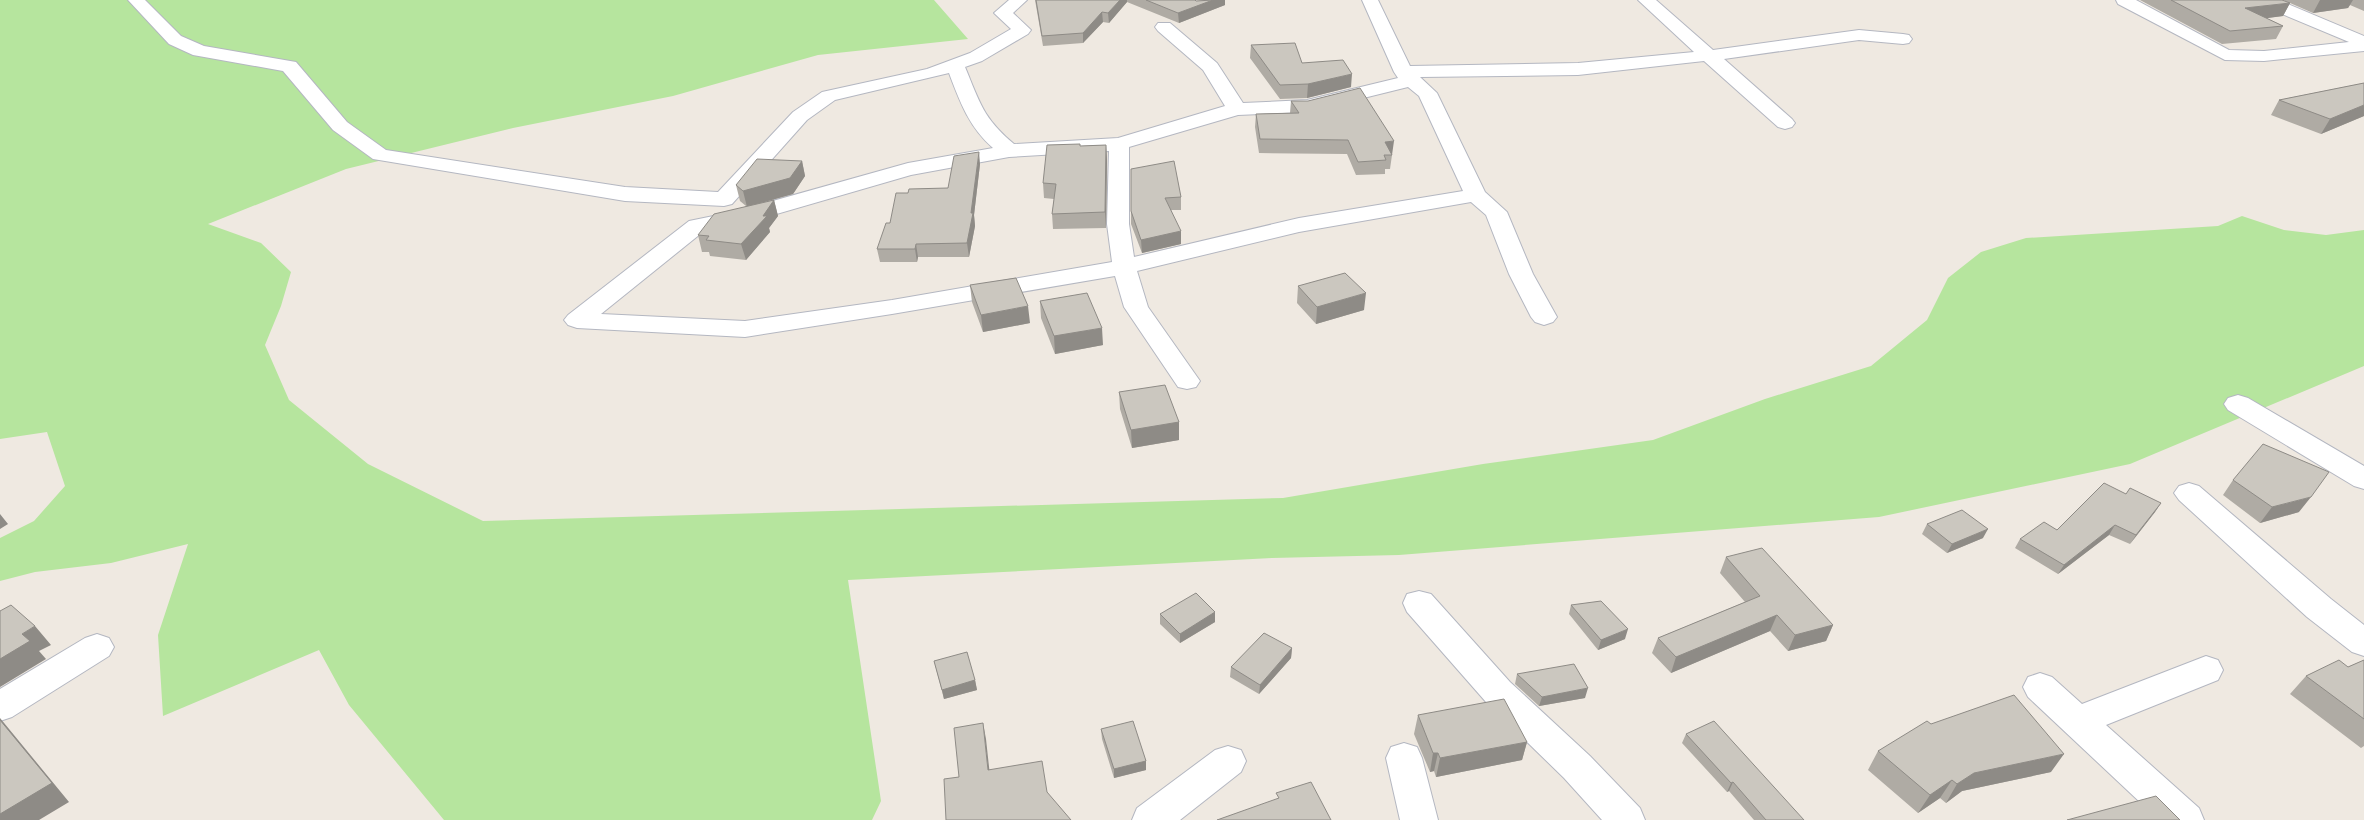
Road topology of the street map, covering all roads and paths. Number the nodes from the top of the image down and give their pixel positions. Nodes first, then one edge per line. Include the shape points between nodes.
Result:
1 (136, 0) edge
2 (1019, 0) edge
3 (1370, 0) edge
4 (1646, 0) edge
5 (2129, 0) edge
6 (2264, 0) edge
7 (1164, 27) dead end
8 (1903, 39) dead end
9 (2364, 44) edge
10 (1709, 55) junction
11 (955, 64) junction
12 (1408, 76) junction
13 (1236, 109) junction
14 (1785, 123) dead end
15 (1119, 144) junction
16 (1009, 151) junction
17 (1476, 195) junction
18 (724, 199) junction
19 (742, 217) junction
20 (1124, 267) junction
21 (1544, 317) dead end
22 (1187, 381) dead end
23 (2238, 404) dead end
24 (2364, 479) edge
25 (2189, 493) dead end
26 (1419, 603) dead end
27 (2364, 643) edge
28 (98, 647) dead end
29 (2206, 670) dead end
30 (2040, 687) dead end
31 (0, 707) edge
32 (2078, 721) junction
33 (1404, 758) dead end
34 (1228, 761) dead end
35 (1151, 820) edge
36 (1419, 820) edge
37 (1626, 820) edge
38 (2185, 820) edge

1 - 18 street via 175,40 199,51 289,66 340,126 380,155 626,194
2 - 11 street via 1004,13 1022,30 976,57
3 - 12 street
4 - 10 street
5 - 9 street via 2225,55 2264,56
6 - 9 street
7 - 13 street via 1210,67
8 - 10 street via 1859,36
10 - 12 street via 1578,69
10 - 14 street
11 - 16 street via 974,113 986,132
11 - 18 street via 932,73 829,96 800,116
12 - 13 street via 1307,106
12 - 17 street via 1427,93
13 - 15 street
15 - 16 street
15 - 20 street via 1118,224
16 - 19 street via 908,169
17 - 20 street via 1299,225
17 - 21 street via 1496,212 1521,274
18 - 19 street
19 - 20 street via 697,226 577,320 745,329
20 - 22 street via 1136,307
23 - 24 street
25 - 27 street via 2319,608
26 - 37 street via 1498,692 1577,767
28 - 31 street
29 - 32 street
30 - 32 street
32 - 38 street
33 - 36 street
34 - 35 street

